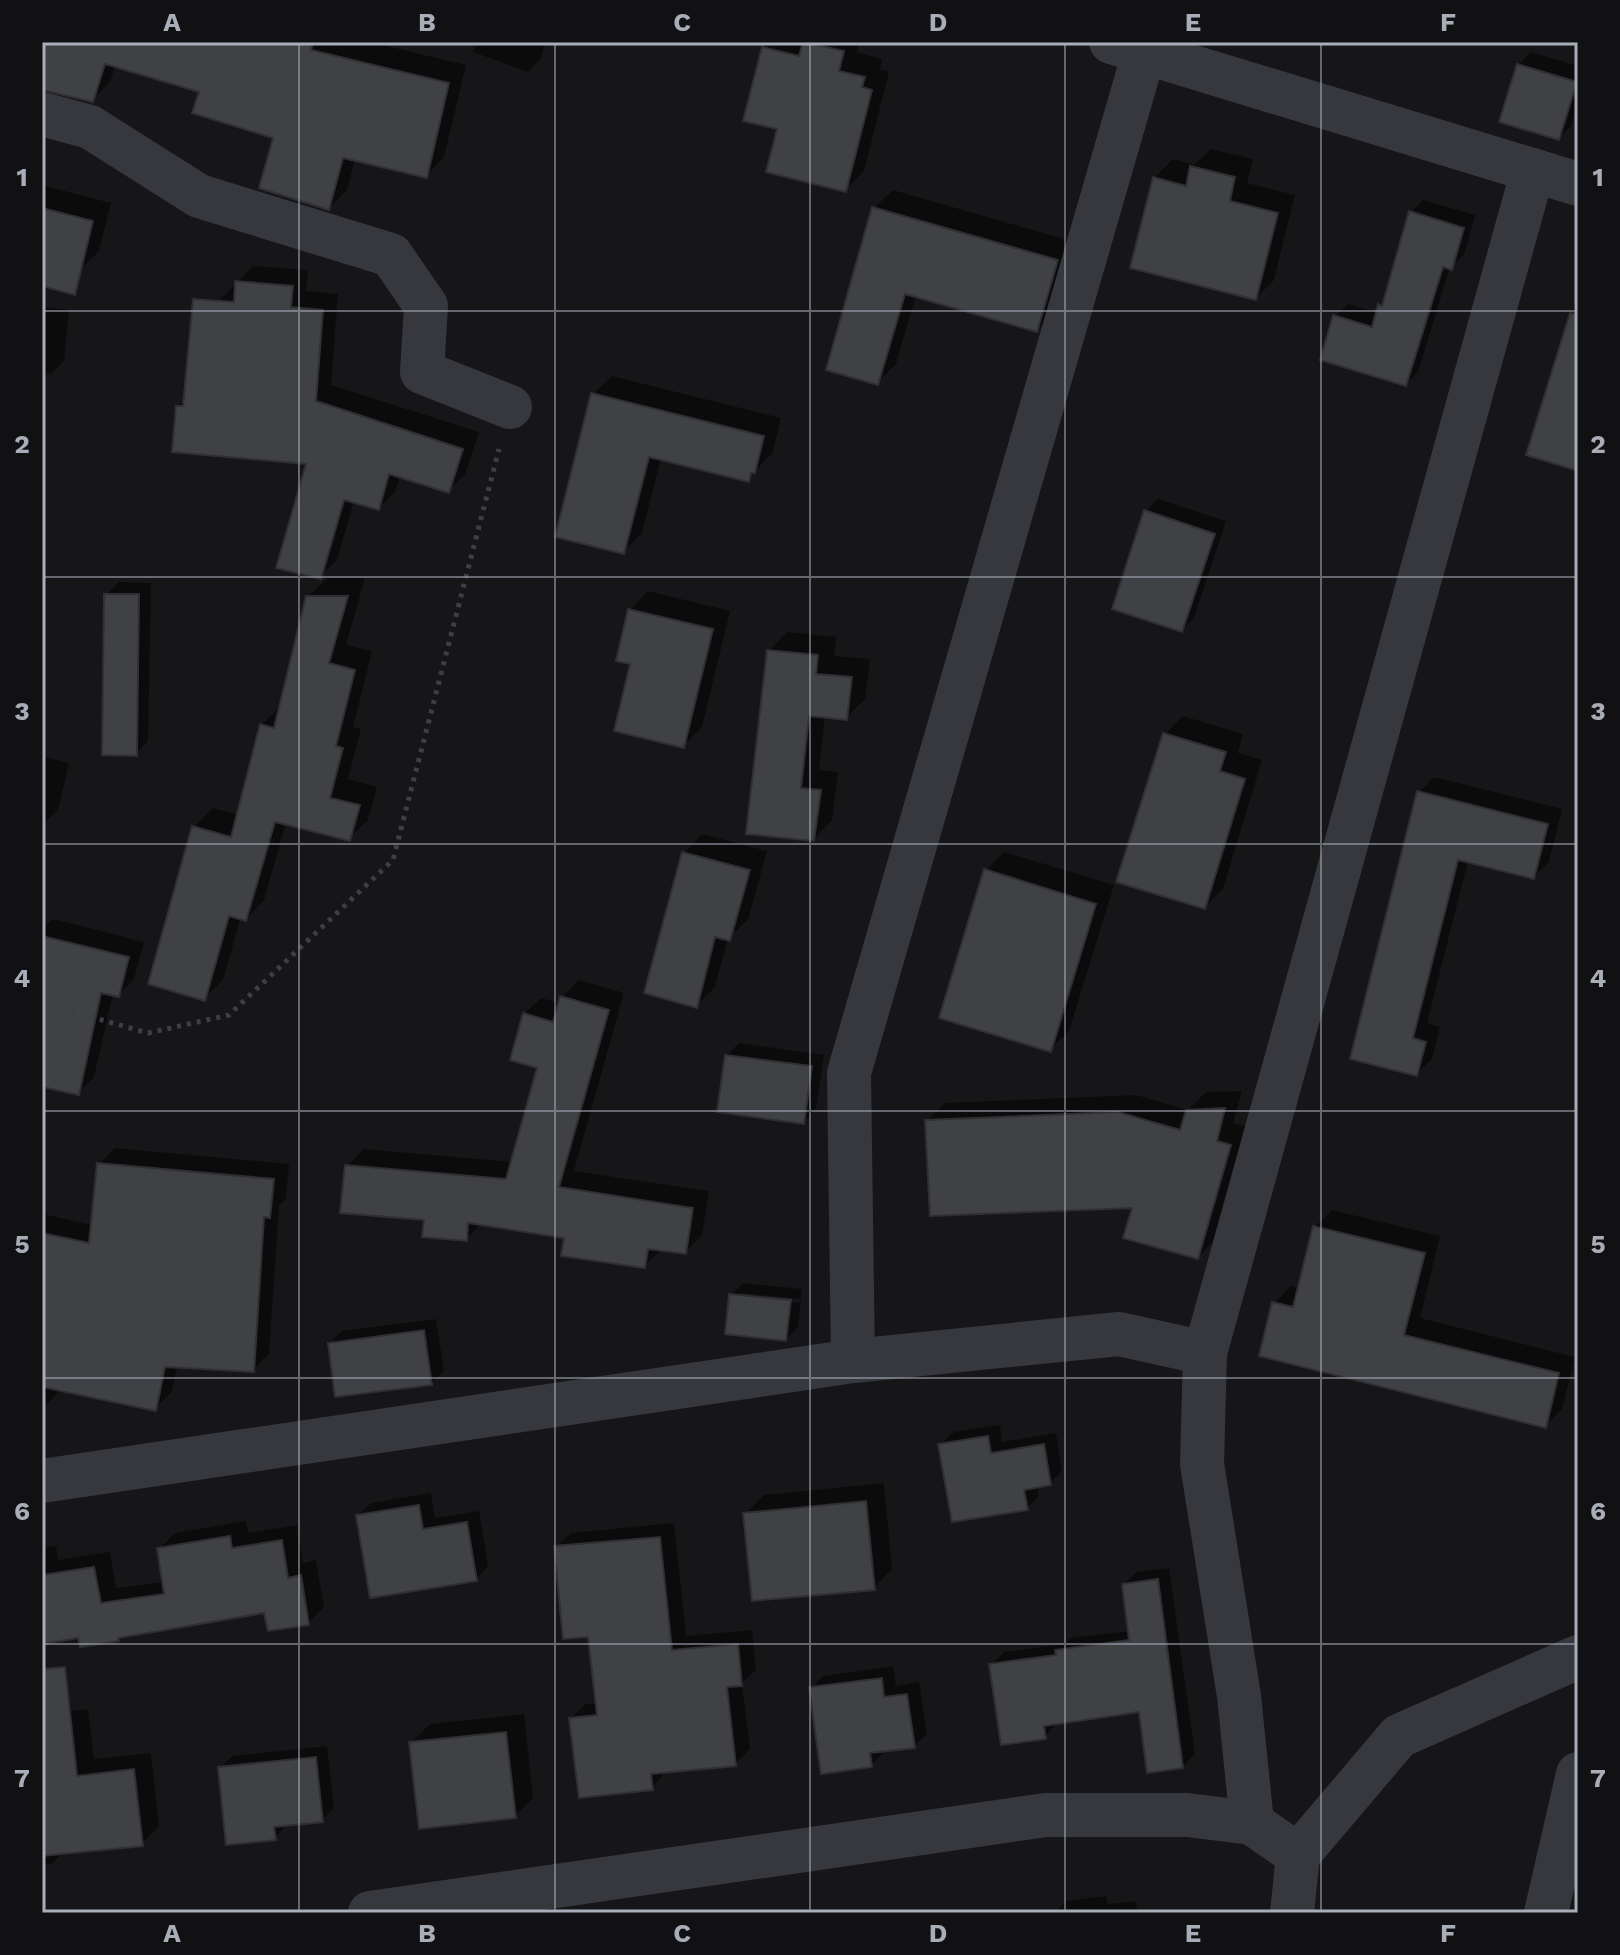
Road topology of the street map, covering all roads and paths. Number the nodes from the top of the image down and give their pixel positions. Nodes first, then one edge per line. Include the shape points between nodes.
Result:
1 (1128, 47) edge
2 (42, 114) edge
3 (1533, 170) junction
4 (1578, 184) edge
5 (510, 407) joint
6 (42, 1003) edge
7 (1205, 1353) junction
8 (853, 1361) junction
9 (42, 1481) edge
10 (1578, 1657) edge
11 (1578, 1774) edge
12 (1252, 1823) junction
13 (1298, 1855) junction
14 (370, 1913) edge
15 (1292, 1913) edge
16 (1546, 1913) edge

1 - 3 street
1 - 8 street via 849,1073
2 - 5 street via 90,127 199,196 391,255 426,306 422,372
3 - 4 street
3 - 7 street
5 - 6 path via 393,860 229,1015 148,1033
7 - 8 street via 1119,1334
7 - 12 street via 1202,1464 1239,1696
8 - 9 street
10 - 13 street via 1399,1736
11 - 16 street
12 - 13 street
12 - 14 street via 1187,1815 1046,1815
13 - 15 street

